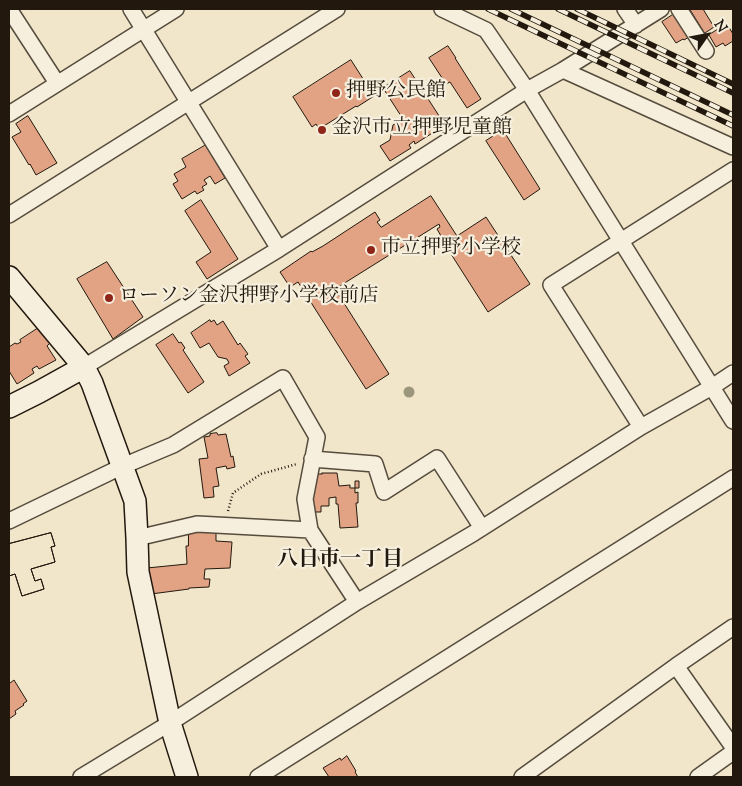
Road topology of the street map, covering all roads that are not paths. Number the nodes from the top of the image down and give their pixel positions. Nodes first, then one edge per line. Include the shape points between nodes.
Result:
1 (131, 9) edge
2 (176, 9) edge
3 (337, 9) edge
4 (442, 9) edge
5 (625, 9) edge
6 (661, 9) edge
7 (679, 9) edge
8 (10, 10) edge
9 (636, 25) junction
10 (144, 28) junction
11 (706, 52) dead end
12 (563, 70) junction
13 (57, 83) junction
14 (527, 90) junction
15 (189, 102) junction
16 (9, 114) edge
17 (733, 147) edge
18 (733, 170) edge
19 (9, 215) edge
20 (621, 241) junction
21 (279, 248) junction
22 (9, 277) edge
23 (84, 367) junction
24 (733, 373) edge
25 (712, 387) junction
26 (9, 406) edge
27 (733, 421) edge
28 (641, 427) junction
29 (312, 459) junction
30 (123, 466) junction
31 (733, 478) edge
32 (9, 521) edge
33 (482, 528) junction
34 (310, 530) junction
35 (137, 538) junction
36 (357, 602) junction
37 (733, 627) edge
38 (676, 666) junction
39 (170, 722) junction
40 (733, 747) edge
41 (733, 752) edge
42 (267, 775) edge
43 (81, 777) edge
44 (187, 777) edge
45 (522, 777) edge
46 (698, 777) edge

1 - 10 street
2 - 10 street
3 - 15 street
4 - 14 street via 486,30
5 - 9 street
6 - 9 street
7 - 11 street
8 - 13 street
9 - 12 street
10 - 13 street
10 - 15 street
12 - 14 street
12 - 17 street
13 - 16 street
14 - 20 street
14 - 21 street
15 - 19 street
15 - 21 street
18 - 20 street
20 - 25 street
20 - 28 street via 551,285
21 - 23 street
22 - 23 main road
23 - 26 main road
23 - 30 main road
24 - 25 street
25 - 27 street
25 - 28 street
28 - 33 street
29 - 30 street via 316,437 283,378 173,446
29 - 33 street via 375,464 384,492 437,458
29 - 34 street via 305,499
30 - 32 street
30 - 35 main road via 135,501
31 - 42 street
33 - 36 street
34 - 35 street via 197,524
34 - 36 street
35 - 39 main road via 138,572
36 - 39 street
37 - 38 street
38 - 40 street
38 - 45 street
39 - 43 street
39 - 44 main road
41 - 46 street

